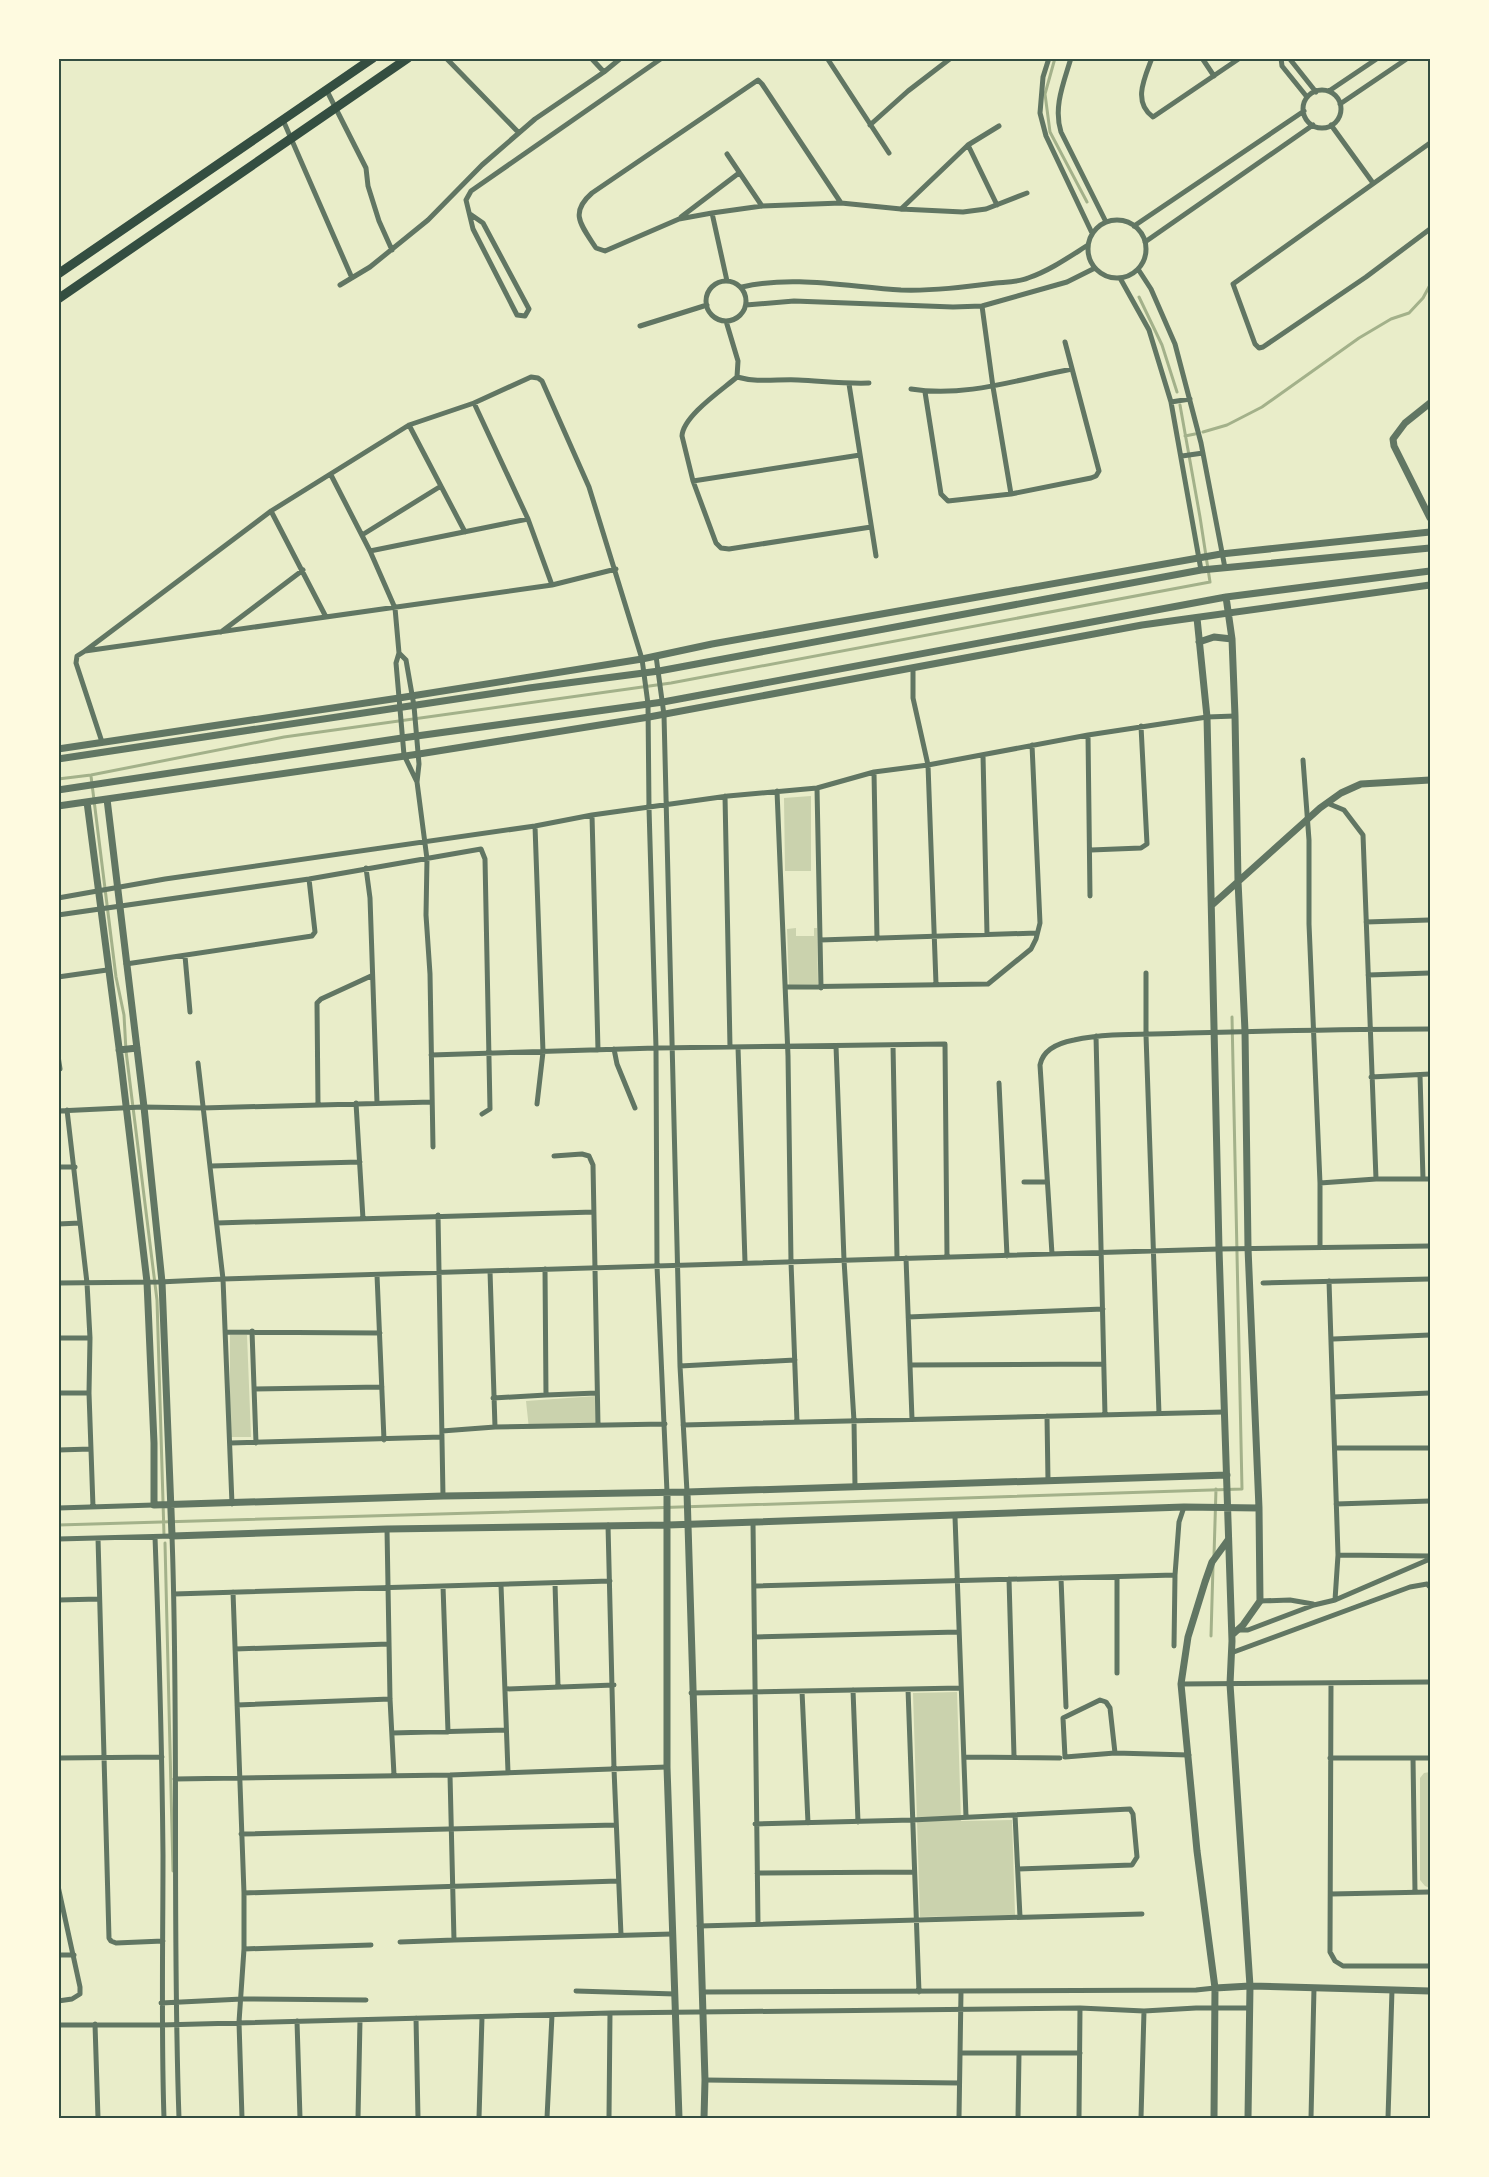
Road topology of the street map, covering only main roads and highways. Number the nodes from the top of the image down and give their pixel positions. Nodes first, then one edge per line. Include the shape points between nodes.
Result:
1 (373, 58) edge
2 (408, 58) edge
3 (58, 274) edge
4 (58, 299) edge

1 - 3 highway
2 - 4 highway

